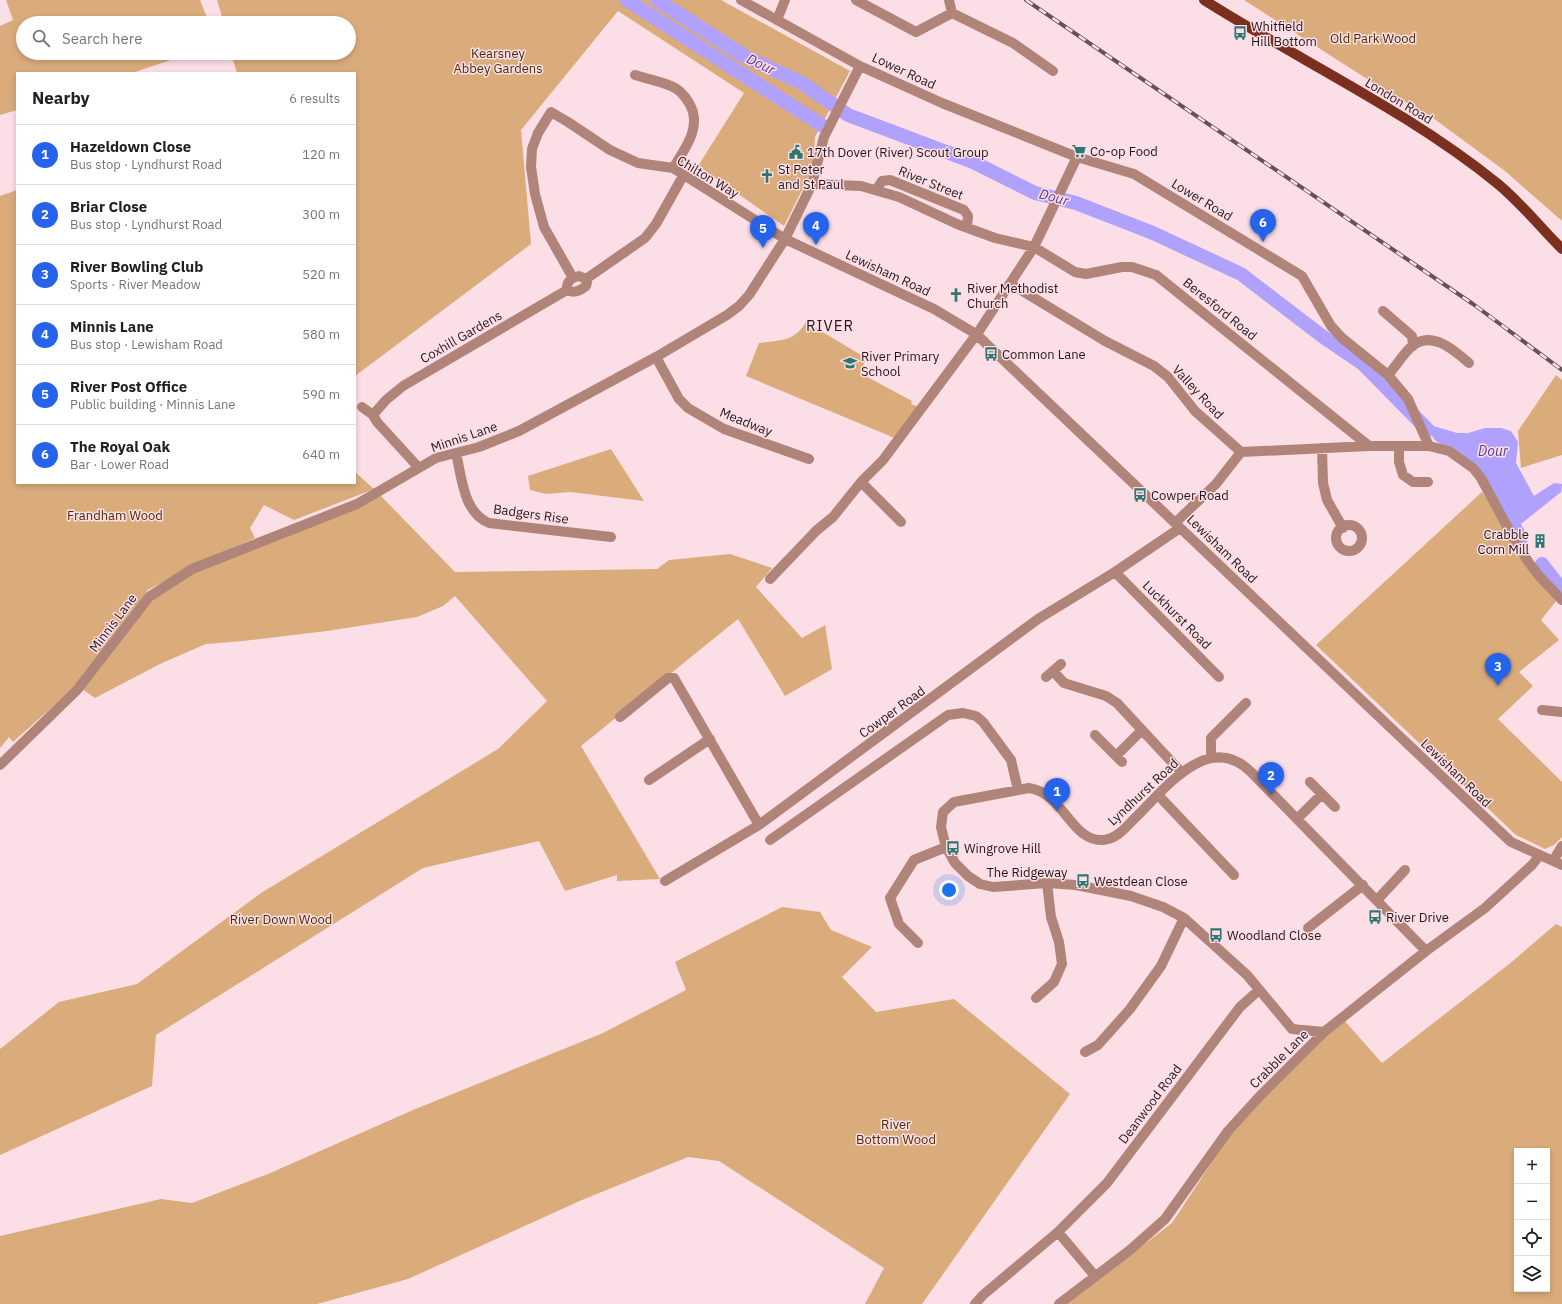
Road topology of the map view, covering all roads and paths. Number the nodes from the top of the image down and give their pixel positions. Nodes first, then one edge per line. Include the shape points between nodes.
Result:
1 (741, 0) edge
2 (785, 0) edge
3 (856, 0) edge
4 (949, 0) edge
5 (1204, 0) edge
6 (952, 13) junction
7 (777, 20) junction
8 (860, 66) junction
9 (1053, 71) dead end
10 (635, 75) dead end
11 (1077, 157) junction
12 (673, 168) junction
13 (683, 176) junction
14 (812, 184) junction
15 (876, 190) junction
16 (967, 227) junction
17 (785, 239) junction
18 (1034, 247) junction
19 (1562, 249) edge
20 (573, 278) junction
21 (586, 279) junction
22 (1011, 284) junction
23 (567, 290) junction
24 (1383, 311) dead end
25 (976, 334) junction
26 (1413, 346) junction
27 (656, 357) junction
28 (1469, 363) dead end
29 (1388, 375) junction
30 (362, 407) dead end
31 (373, 415) junction
32 (1369, 446) junction
33 (1399, 446) junction
34 (1429, 446) junction
35 (1322, 448) junction
36 (1241, 452) junction
37 (456, 453) junction
38 (809, 459) dead end
39 (419, 468) junction
40 (861, 482) junction
41 (1428, 482) dead end
42 (901, 522) dead end
43 (1178, 525) junction
44 (1343, 528) dead end
45 (605, 534) dead end
46 (1115, 572) junction
47 (770, 579) dead end
48 (1562, 600) edge
49 (1053, 671) dead end
50 (1220, 677) dead end
51 (1246, 703) dead end
52 (1542, 710) dead end
53 (1562, 712) edge
54 (620, 717) dead end
55 (1142, 730) junction
56 (1095, 735) dead end
57 (710, 738) junction
58 (1211, 758) junction
59 (0, 765) edge
60 (1182, 773) junction
61 (649, 780) dead end
62 (1310, 782) dead end
63 (1018, 790) junction
64 (1322, 794) junction
65 (1158, 795) junction
66 (1335, 807) dead end
67 (943, 812) joint
68 (1297, 819) junction
69 (759, 825) junction
70 (770, 840) dead end
71 (1562, 846) edge
72 (946, 847) junction
73 (1540, 855) junction
74 (1558, 863) edge
75 (1405, 870) dead end
76 (1234, 876) dead end
77 (665, 881) dead end
78 (1047, 883) junction
79 (1363, 885) junction
80 (1377, 900) junction
81 (1184, 918) junction
82 (1308, 928) dead end
83 (918, 943) dead end
84 (1426, 951) junction
85 (1260, 990) junction
86 (1036, 998) dead end
87 (1324, 1032) junction
88 (1085, 1052) dead end
89 (1058, 1232) junction
90 (1095, 1276) junction
91 (976, 1304) edge
92 (1059, 1304) edge

1 - 7 street, Lower Road
2 - 7 street
3 - 6 street via 916,32
4 - 6 street
5 - 19 main road, London Road via 1387,108 1468,160 1500,186
6 - 9 street via 1014,43
7 - 8 street, Lower Road
8 - 11 street, Lower Road via 942,103
8 - 14 street, Minnis Lane via 824,137
10 - 12 street via 672,86 691,106 695,120 694,131
11 - 18 street
11 - 29 street, Lower Road via 1134,174 1302,276 1331,326
12 - 13 street, Chilton Way
12 - 20 street, Chilton Way via 638,163 610,150 551,112 532,149 535,194 544,227
13 - 17 street, Chilton Way
13 - 21 street, Coxhill Gardens via 656,224 645,238
14 - 15 street, River Street via 861,186
14 - 17 street, Minnis Lane
15 - 16 street, River Street via 899,197
15 - 16 street, River Street via 882,181 890,180 964,210 968,216
16 - 18 street, River Street via 995,238
17 - 25 street, Lewisham Road via 934,309
17 - 27 street, Minnis Lane via 749,295 739,306 727,316
18 - 22 street
18 - 32 street, Beresford Road via 1075,272 1086,274 1132,267 1156,275
20 - 21 street via 579,276
20 - 23 street via 567,284
21 - 23 street, Coxhill Gardens via 586,286 582,290
22 - 25 street
22 - 36 street, Valley Road via 1105,341 1154,366 1168,377 1195,411
23 - 31 street, Coxhill Gardens via 403,386
24 - 26 street via 1412,336
25 - 40 street via 904,433 883,460
25 - 43 street, Lewisham Road
26 - 28 street via 1426,340 1438,340
26 - 29 street
27 - 37 street, Minnis Lane via 520,431
27 - 38 street, Meadway via 679,400 688,408 724,429
29 - 34 street, Lower Road via 1408,399
30 - 31 street
31 - 39 street via 376,422
32 - 33 street
32 - 35 street
33 - 34 street
33 - 41 street via 1399,462 1403,476 1413,482
34 - 48 street via 1449,451 1473,468 1529,563
35 - 36 street
35 - 44 street via 1323,483 1327,500
36 - 43 street, Cowper Road
37 - 39 street, Minnis Lane via 436,458
37 - 45 street, Badgers Rise via 468,503 483,520
39 - 59 street, Minnis Lane via 357,504 192,569 149,597 78,690
40 - 42 street
40 - 47 street via 833,517
43 - 46 street, Cowper Road
43 - 73 street, Lewisham Road via 1511,842
46 - 50 street, Luckhurst Road
46 - 69 street, Cowper Road via 1038,620
49 - 55 street via 1064,683 1106,696 1117,703
51 - 58 street via 1211,738
52 - 53 street
54 - 57 street via 668,678 674,678
55 - 56 street via 1119,759
55 - 60 street
57 - 61 street
57 - 69 street
58 - 60 street, Lyndhurst Road via 1191,765
58 - 68 street, Lyndhurst Road via 1234,760 1244,765
60 - 65 street, Lyndhurst Road
62 - 64 street
63 - 65 street, Lyndhurst Road via 1029,788 1045,792 1081,832 1091,838 1104,840 1120,833
63 - 67 street, Lyndhurst Road via 954,802
63 - 70 street via 1011,760 983,722 976,716 963,713 948,715
64 - 66 street
64 - 68 street
65 - 76 street
67 - 72 street, The Ridgeway via 941,827
68 - 79 street, Lyndhurst Road
69 - 77 street, Cowper Road
71 - 74 street
72 - 78 street, The Ridgeway via 955,863 980,884 993,887
72 - 83 street via 914,860 890,898 899,924
73 - 74 street, Lewisham Road
73 - 84 street, Crabble Lane via 1485,908
75 - 80 street
78 - 81 street, The Ridgeway via 1076,885 1131,896 1163,907
78 - 86 street via 1051,917 1059,942 1062,964 1054,982
79 - 80 street, Lyndhurst Road
79 - 82 street
80 - 84 street, Lyndhurst Road
81 - 85 street, The Ridgeway
81 - 88 street via 1161,966 1130,1009 1098,1045
84 - 87 street, Crabble Lane
85 - 87 street, The Ridgeway via 1292,1029
85 - 89 street, Deanwood Road via 1240,1007 1107,1183
87 - 90 street, Crabble Lane via 1268,1087 1228,1132 1165,1219
89 - 90 street
89 - 91 street, Deanwood Road via 983,1294
90 - 92 street, Crabble Lane

